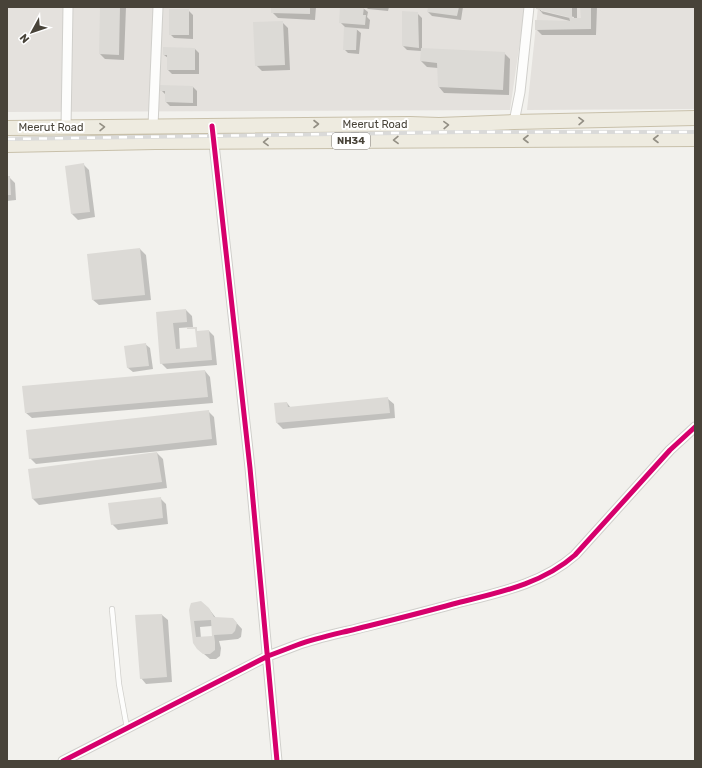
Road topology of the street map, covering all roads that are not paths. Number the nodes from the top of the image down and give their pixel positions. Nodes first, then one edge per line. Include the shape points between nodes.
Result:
1 (68, 7) edge
2 (158, 7) edge
3 (529, 7) edge
4 (695, 118) edge
5 (514, 122) junction
6 (154, 126) junction
7 (212, 126) junction
8 (7, 128) edge
9 (66, 128) junction
10 (695, 139) edge
11 (214, 142) junction
12 (7, 144) edge
13 (695, 427) edge
14 (112, 609) dead end
15 (268, 656) junction
16 (126, 728) junction
17 (63, 761) edge
18 (277, 761) edge

1 - 9 street
2 - 6 street
3 - 5 street via 520,92
5 -> 4 highway, Meerut Road / NH34
7 -> 5 highway, Meerut Road / NH34 via 439,125
6 - 7 highway, Meerut Road / NH34
9 -> 6 highway, Meerut Road / NH34
7 - 11 street
8 - 9 highway, Meerut Road / NH34
10 -> 11 highway, Meerut Road / NH34
11 - 12 highway, Meerut Road / NH34
11 - 15 street
13 - 15 street via 670,450 575,555 539,579 515,588 307,642
14 - 16 lane
15 - 16 street
15 - 18 street
16 - 17 street

